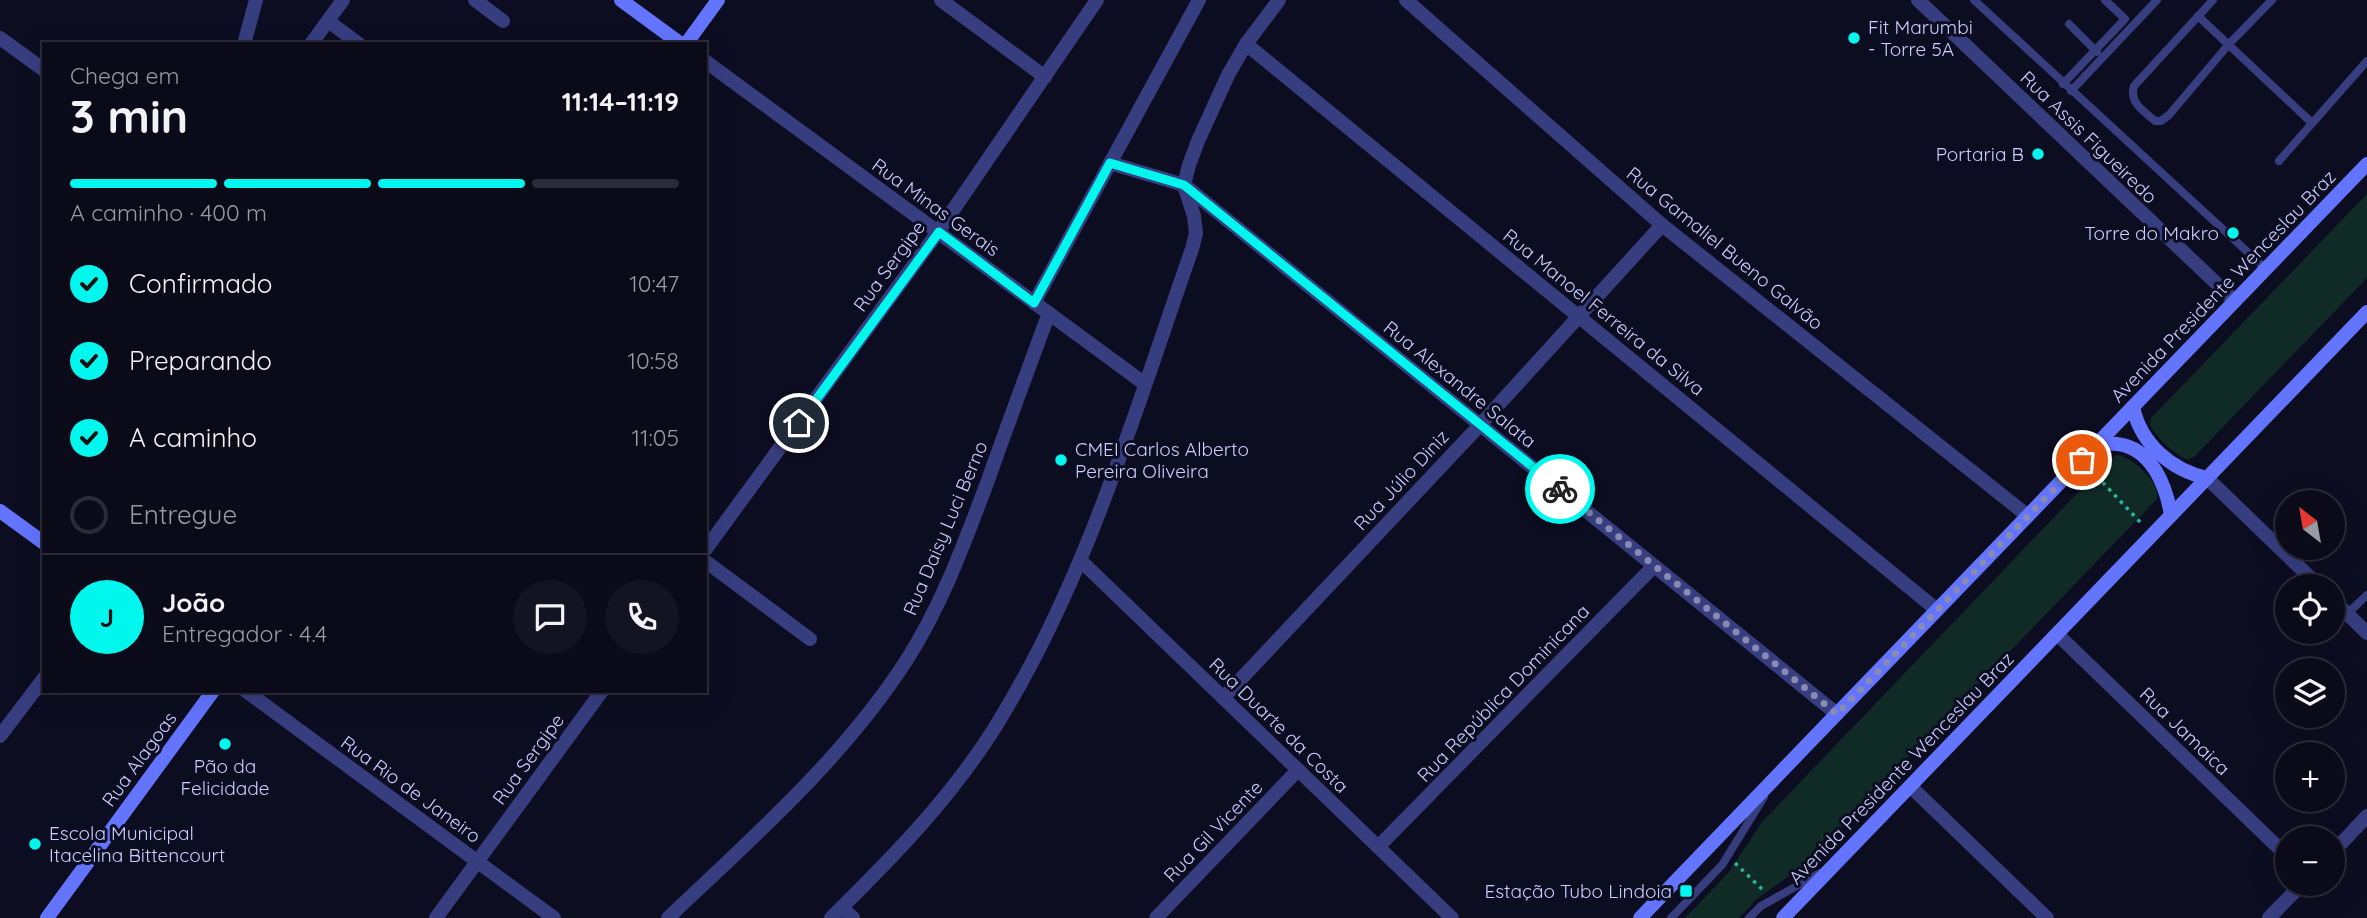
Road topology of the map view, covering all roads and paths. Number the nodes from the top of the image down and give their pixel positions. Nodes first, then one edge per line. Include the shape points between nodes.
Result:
1 (256, 0) edge
2 (343, 0) edge
3 (475, 0) edge
4 (621, 0) edge
5 (718, 0) edge
6 (941, 0) edge
7 (1097, 0) edge
8 (1199, 0) edge
9 (1279, 0) edge
10 (1406, 0) edge
11 (1918, 0) edge
12 (1974, 0) edge
13 (2105, 0) edge
14 (2157, 0) edge
15 (2213, 0) edge
16 (2272, 0) edge
17 (2198, 16) junction
18 (328, 21) junction
19 (503, 21) dead end
20 (2069, 24) dead end
21 (0, 38) edge
22 (245, 42) edge
23 (312, 42) edge
24 (356, 42) edge
25 (680, 42) edge
26 (685, 42) edge
27 (1246, 44) junction
28 (2229, 44) junction
29 (2095, 50) junction
30 (2102, 56) junction
31 (2367, 61) edge
32 (707, 62) edge
33 (42, 69) edge
34 (1045, 77) junction
35 (2063, 84) junction
36 (2071, 90) junction
37 (2312, 123) junction
38 (2279, 161) dead end
39 (1110, 163) junction
40 (2367, 164) edge
41 (1184, 185) junction
42 (1662, 225) junction
43 (939, 232) junction
44 (2266, 269) junction
45 (2235, 302) junction
46 (1034, 303) junction
47 (2367, 312) edge
48 (1049, 313) junction
49 (1578, 317) junction
50 (1144, 384) junction
51 (2133, 407) junction
52 (1480, 425) junction
53 (2095, 446) junction
54 (2082, 460) junction
55 (2207, 478) junction
56 (0, 511) edge
57 (2171, 515) junction
58 (2028, 516) junction
59 (2152, 535) junction
60 (42, 542) edge
61 (707, 547) edge
62 (1080, 560) junction
63 (707, 562) edge
64 (1654, 566) junction
65 (2307, 574) edge
66 (2367, 595) edge
67 (1937, 610) junction
68 (2347, 614) joint
69 (2367, 633) edge
70 (2057, 634) junction
71 (810, 639) dead end
72 (42, 681) edge
73 (212, 693) edge
74 (249, 693) edge
75 (601, 693) edge
76 (1223, 698) junction
77 (1837, 714) junction
78 (0, 736) edge
79 (1298, 770) junction
80 (1777, 776) junction
81 (1910, 786) junction
82 (2367, 817) edge
83 (2345, 840) edge
84 (2275, 844) edge
85 (1378, 847) junction
86 (1727, 856) junction
87 (478, 862) junction
88 (1833, 866) junction
89 (2290, 896) edge
90 (1772, 899) junction
91 (842, 915) edge
92 (47, 918) edge
93 (436, 918) edge
94 (554, 918) edge
95 (668, 918) edge
96 (1156, 918) edge
97 (1452, 918) edge
98 (1640, 918) edge
99 (1671, 918) edge
100 (1749, 918) edge
101 (1783, 918) edge
102 (2047, 918) edge
103 (2269, 918) edge

1 - 22 street
2 - 18 street
3 - 19 street
4 - 25 main road
5 - 26 main road
6 - 34 street
7 - 34 street, Rua Sergipe
8 - 39 street
9 - 27 street
10 - 42 street, Rua Gamaliel Bueno Galvão
11 - 45 street, Rua Assis Figueiredo
12 - 35 lane
13 - 29 lane via 2125,19
14 - 30 lane
15 - 17 lane
16 - 28 lane
17 - 28 lane
17 - 28 lane via 2134,86 2133,101 2147,114 2155,121 2169,115
18 - 23 street
18 - 24 street
20 - 29 lane
21 - 33 street
27 - 41 street via 1203,129
27 - 49 street, Rua Manoel Ferreira da Silva
28 - 37 lane
29 - 30 lane
29 - 35 lane
30 - 36 lane
31 - 37 lane
32 - 43 street, Rua Minas Gerais
34 - 43 street, Rua Sergipe
35 - 36 lane
36 - 44 lane
37 - 38 lane
39 - 41 street, Rua Alexandre Salata
39 - 46 street
40 - 44 main road, Avenida Presidente Wenceslau Braz
41 - 50 street via 1194,216 1194,241
41 - 52 street, Rua Alexandre Salata
42 - 49 street, Rua Júlio Diniz
42 - 58 street, Rua Gamaliel Bueno Galvão
43 - 46 street, Rua Minas Gerais
43 - 61 street, Rua Sergipe
44 - 45 main road, Avenida Presidente Wenceslau Braz
45 - 51 main road, Avenida Presidente Wenceslau Braz
46 - 48 street, Rua Minas Gerais
47 - 55 main road, Avenida Presidente Wenceslau Braz
48 - 50 street, Rua Minas Gerais
48 - 95 street, Rua Daisy Luci Berno via 970,530 906,661 808,782
49 - 52 street, Rua Júlio Diniz
49 - 67 street, Rua Manoel Ferreira da Silva
50 - 62 street
51 - 53 main road, Avenida Presidente Wenceslau Braz
51 - 55 main road via 2136,423 2160,453 2189,474
52 - 64 street, Rua Alexandre Salata
52 - 76 street, Rua Júlio Diniz
53 - 54 main road, Avenida Presidente Wenceslau Braz
53 - 57 main road via 2132,447 2149,462 2161,477
54 - 58 main road, Avenida Presidente Wenceslau Braz
54 - 59 path
55 - 57 main road, Avenida Presidente Wenceslau Braz
55 - 65 street
56 - 60 main road
57 - 59 main road, Avenida Presidente Wenceslau Braz
58 - 67 main road, Avenida Presidente Wenceslau Braz
59 - 70 main road, Avenida Presidente Wenceslau Braz
62 - 76 street, Rua Duarte da Costa
62 - 91 street via 1037,653 993,731 919,830
63 - 71 street
64 - 77 street, Rua Alexandre Salata
64 - 85 street, Rua República Dominicana
66 - 68 lane
67 - 77 main road, Avenida Presidente Wenceslau Braz
68 - 69 street
70 - 81 main road, Avenida Presidente Wenceslau Braz
70 - 84 street, Rua Jamaica
72 - 78 street
73 - 92 main road, Rua Alagoas
74 - 87 street, Rua Rio de Janeiro
75 - 87 street, Rua Sergipe
76 - 79 street, Rua Duarte da Costa
77 - 80 main road, Avenida Presidente Wenceslau Braz
79 - 85 street, Rua Duarte da Costa
79 - 96 street, Rua Gil Vicente
80 - 86 lane
80 - 98 main road, Avenida Presidente Wenceslau Braz
81 - 88 main road, Avenida Presidente Wenceslau Braz
81 - 102 street
82 - 83 street
85 - 97 street, Rua Duarte da Costa
86 - 90 path
86 - 99 lane
87 - 93 street, Rua Sergipe
87 - 94 street, Rua Rio de Janeiro
88 - 90 lane
88 - 101 main road, Avenida Presidente Wenceslau Braz
89 - 103 street
90 - 100 lane

